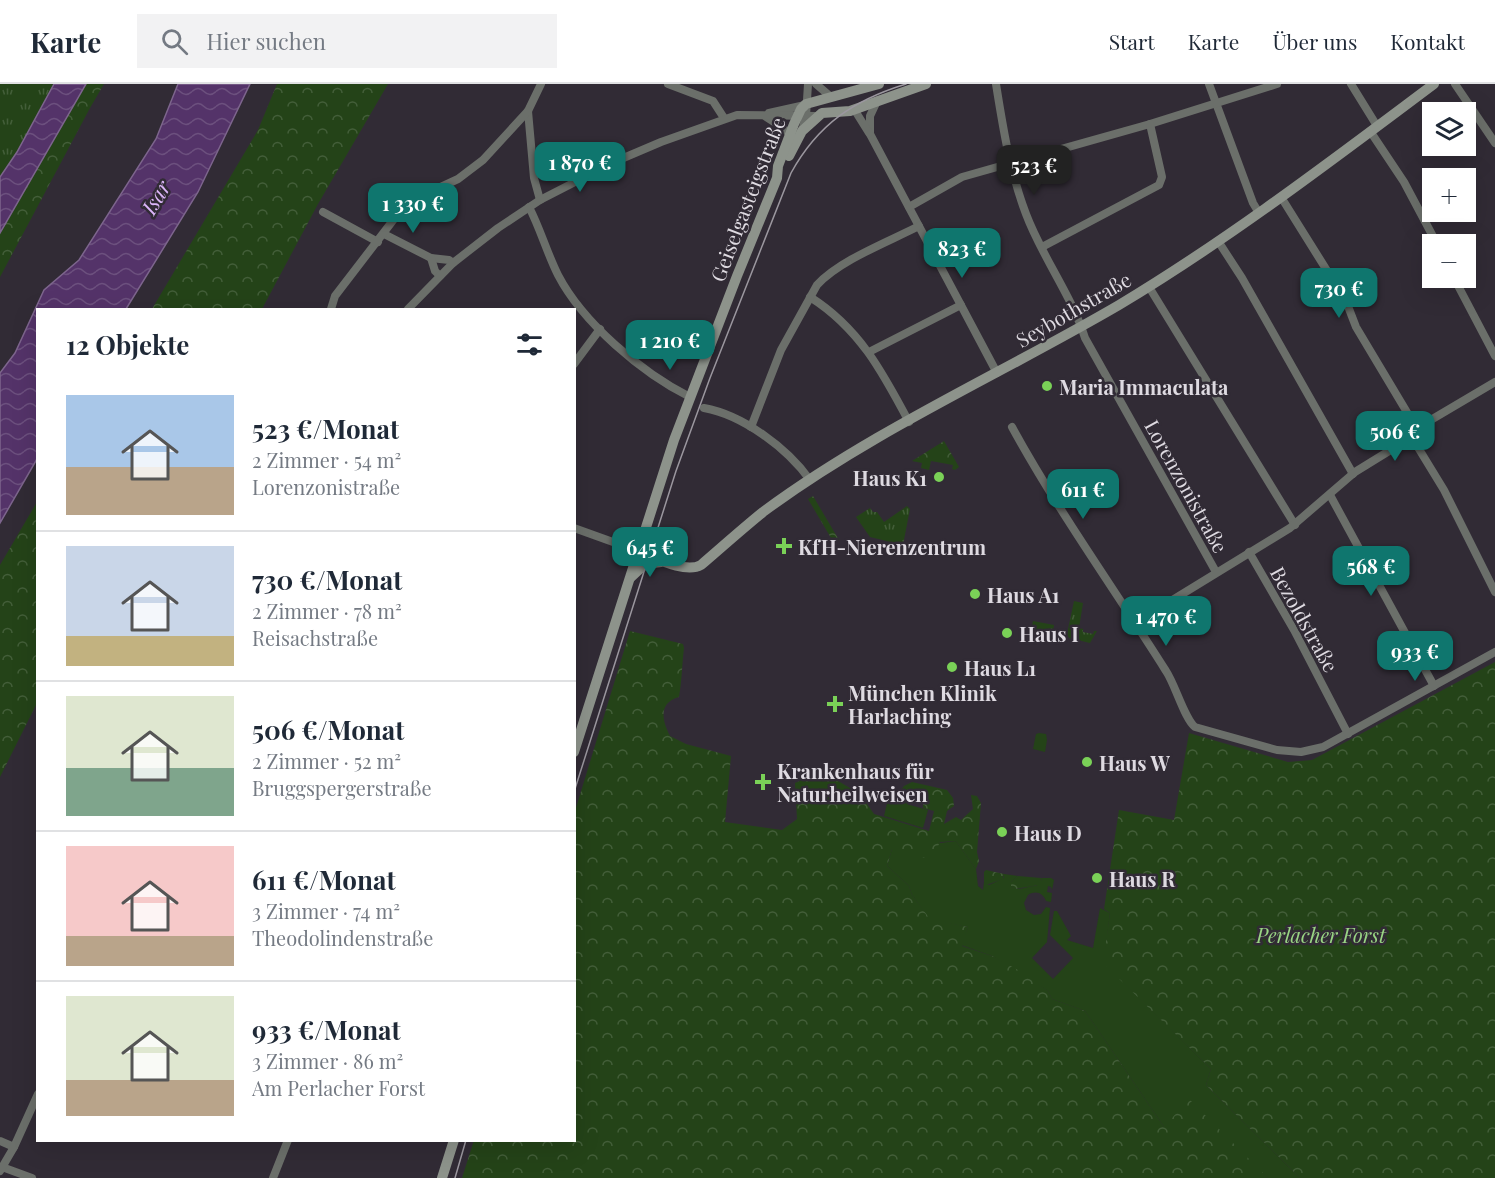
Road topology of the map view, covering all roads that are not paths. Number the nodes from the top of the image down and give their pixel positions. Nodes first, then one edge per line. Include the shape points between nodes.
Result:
1 (541, 84) edge
2 (670, 84) edge
3 (808, 84) edge
4 (816, 84) edge
5 (879, 84) edge
6 (926, 84) edge
7 (996, 84) edge
8 (1209, 84) edge
9 (1277, 84) edge
10 (1351, 84) edge
11 (1434, 84) edge
12 (1455, 84) edge
13 (855, 91) junction
14 (831, 97) junction
15 (878, 100) junction
16 (1216, 104) junction
17 (854, 110) junction
18 (528, 111) junction
19 (807, 113) junction
20 (762, 114) junction
21 (724, 118) junction
22 (1150, 124) junction
23 (1373, 129) junction
24 (870, 134) junction
25 (790, 135) junction
26 (1495, 143) edge
27 (1010, 164) junction
28 (777, 178) junction
29 (1281, 197) junction
30 (540, 200) junction
31 (528, 207) junction
32 (909, 207) junction
33 (323, 212) dead end
34 (1259, 213) junction
35 (919, 226) junction
36 (384, 234) junction
37 (1432, 234) edge
38 (1218, 241) junction
39 (378, 242) junction
40 (1042, 248) junction
41 (431, 258) junction
42 (453, 263) junction
43 (440, 276) junction
44 (1149, 286) junction
45 (1459, 288) edge
46 (810, 297) junction
47 (961, 305) junction
48 (331, 308) edge
49 (409, 308) edge
50 (1081, 326) junction
51 (600, 329) junction
52 (869, 352) junction
53 (1495, 356) edge
54 (576, 361) edge
55 (997, 373) junction
56 (1495, 382) edge
57 (690, 397) junction
58 (704, 408) dead end
59 (909, 422) junction
60 (751, 427) junction
61 (1012, 427) dead end
62 (1414, 432) junction
63 (1353, 474) junction
64 (810, 480) junction
65 (1330, 495) junction
66 (1295, 525) junction
67 (576, 529) edge
68 (638, 551) junction
69 (1249, 552) junction
70 (665, 561) junction
71 (1216, 572) junction
72 (629, 580) junction
73 (1495, 592) edge
74 (1135, 623) junction
75 (1495, 652) edge
76 (1434, 686) junction
77 (1348, 734) junction
78 (576, 746) edge
79 (36, 1098) edge
80 (0, 1141) edge
81 (287, 1142) edge
82 (453, 1142) edge
83 (14, 1147) junction
84 (1, 1169) edge
85 (32, 1178) edge
86 (273, 1178) edge
87 (442, 1178) edge

1 - 18 street
2 - 21 street via 713,101
3 - 19 street, Geiselgasteigstraße
4 - 14 street
5 - 13 main road
6 - 15 main road
7 - 27 street, Lorenzonistraße
8 - 16 street
9 - 16 street
10 - 23 street
11 - 23 main road, Seybothstraße
12 - 26 street
13 - 14 main road
13 - 17 main road via 850,101
14 - 19 main road
15 - 17 main road
15 - 24 street via 870,116
16 - 22 street
16 - 34 street
17 - 19 main road
17 - 24 street
18 - 30 street via 534,178
18 - 36 street via 483,160 458,179 417,198 401,210
19 - 20 street
19 - 20 street
19 - 25 main road, Geiselgasteigstraße
19 - 28 main road via 802,131
20 - 21 street
20 - 25 street
21 - 30 street via 614,162
22 - 27 street
22 - 40 street via 1162,177 1160,184
23 - 29 main road, Seybothstraße
23 - 37 street
24 - 32 street
25 - 28 main road, Geiselgasteigstraße
27 - 32 street via 962,177
27 - 40 street, Lorenzonistraße via 1026,215
28 - 57 main road, Geiselgasteigstraße
29 - 34 main road, Seybothstraße
29 - 62 street via 1346,301 1356,327
30 - 31 street
31 - 42 street
31 - 51 street via 571,296
32 - 35 street
33 - 39 street
34 - 38 main road, Seybothstraße
35 - 46 street via 825,276
35 - 47 street
36 - 39 street
36 - 41 street
38 - 44 main road, Seybothstraße
38 - 63 street
39 - 48 street via 335,296
40 - 50 street, Lorenzonistraße
41 - 42 street
41 - 43 street
42 - 43 street
43 - 49 street
44 - 50 main road, Seybothstraße
44 - 66 street
45 - 53 street
46 - 52 street via 830,310
46 - 60 street via 781,350
47 - 52 street
47 - 55 street
50 - 55 main road, Seybothstraße
50 - 71 street, Lorenzonistraße
51 - 54 street
51 - 57 street via 639,365
52 - 59 street
55 - 59 main road, Seybothstraße
56 - 62 street
57 - 68 main road, Geiselgasteigstraße
58 - 60 street
59 - 64 main road, Seybothstraße
60 - 64 street via 787,454
61 - 74 street
62 - 63 street
62 - 73 street
63 - 65 street
64 - 70 main road, Seybothstraße via 697,567
65 - 66 street
65 - 76 street
66 - 69 street
67 - 68 street
68 - 70 main road, Seybothstraße
68 - 72 main road, Geiselgasteigstraße
69 - 71 street
69 - 77 street, Bezoldstraße
70 - 72 main road via 645,564
71 - 74 street
72 - 78 main road, Geiselgasteigstraße
74 - 77 street via 1169,676 1193,726 1291,752 1322,747
75 - 76 street
76 - 77 street
79 - 83 street
80 - 83 street
81 - 86 street
82 - 87 main road
83 - 84 street
84 - 85 street

